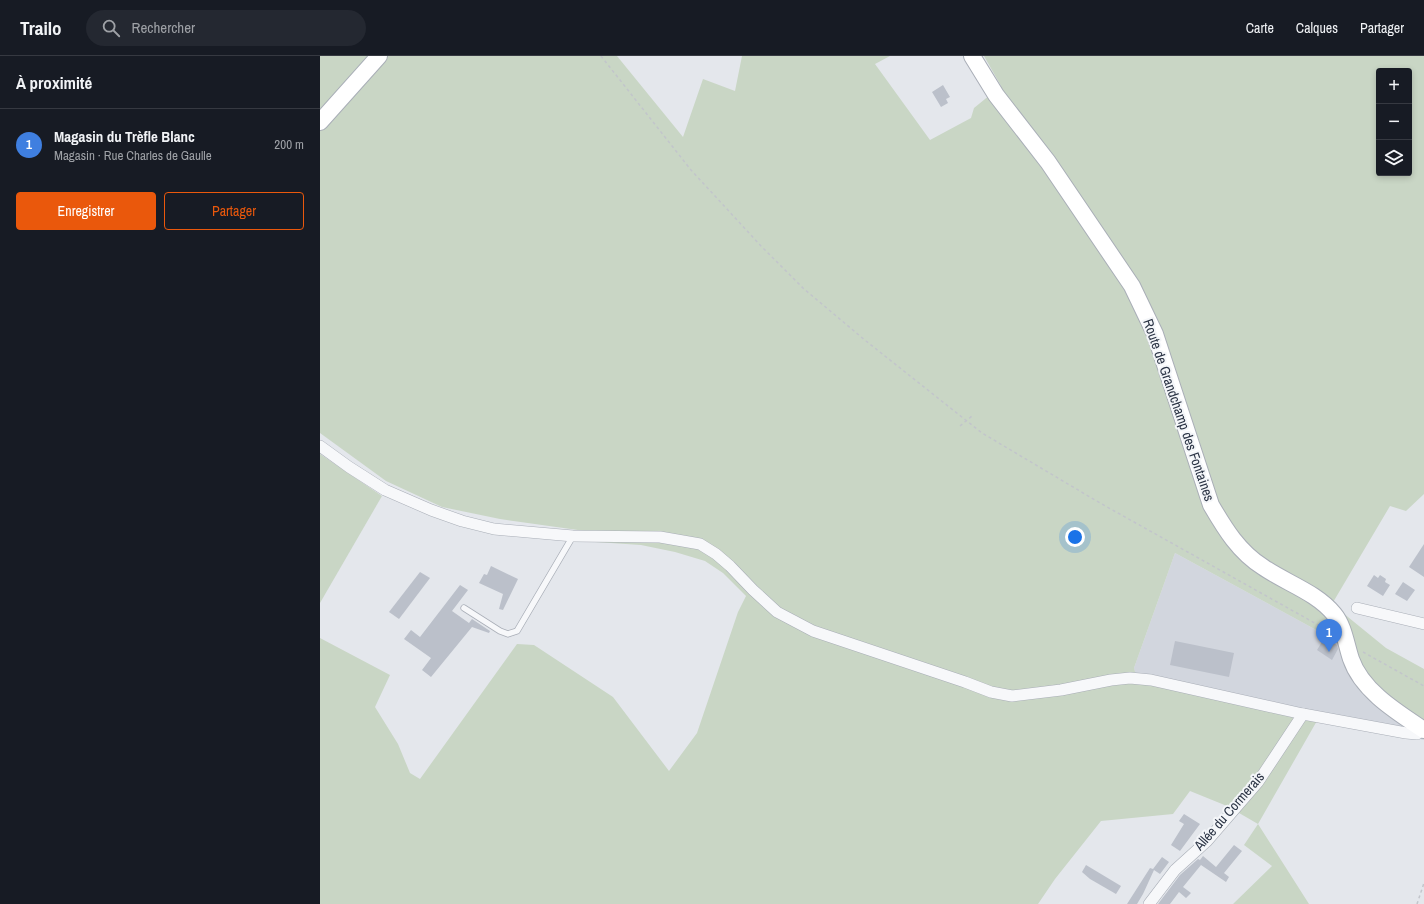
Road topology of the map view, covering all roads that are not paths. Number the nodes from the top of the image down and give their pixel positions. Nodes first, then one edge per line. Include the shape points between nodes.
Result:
1 (379, 56) edge
2 (972, 56) edge
3 (320, 122) edge
4 (320, 446) edge
5 (573, 536) junction
6 (464, 608) dead end
7 (1357, 608) dead end
8 (1424, 624) edge
9 (1303, 714) junction
10 (1423, 729) edge
11 (1149, 904) edge

1 - 3 street
2 - 10 street, Route de Grandchamp des Fontaines via 996,95 1067,189 1144,308 1155,334 1211,505 1225,529 1242,550 1262,567 1326,605 1335,615 1354,667 1364,682 1381,699
4 - 5 street via 385,490 431,510 494,529
5 - 6 lane via 517,631 508,634 500,631
5 - 9 street via 660,537 700,544 730,566 777,612 813,631 991,692 1012,696 1130,678 1206,691
7 - 8 street
9 - 10 street via 1406,733 1416,734
9 - 11 street, Allée du Cormerais via 1258,782 1207,841 1175,870

